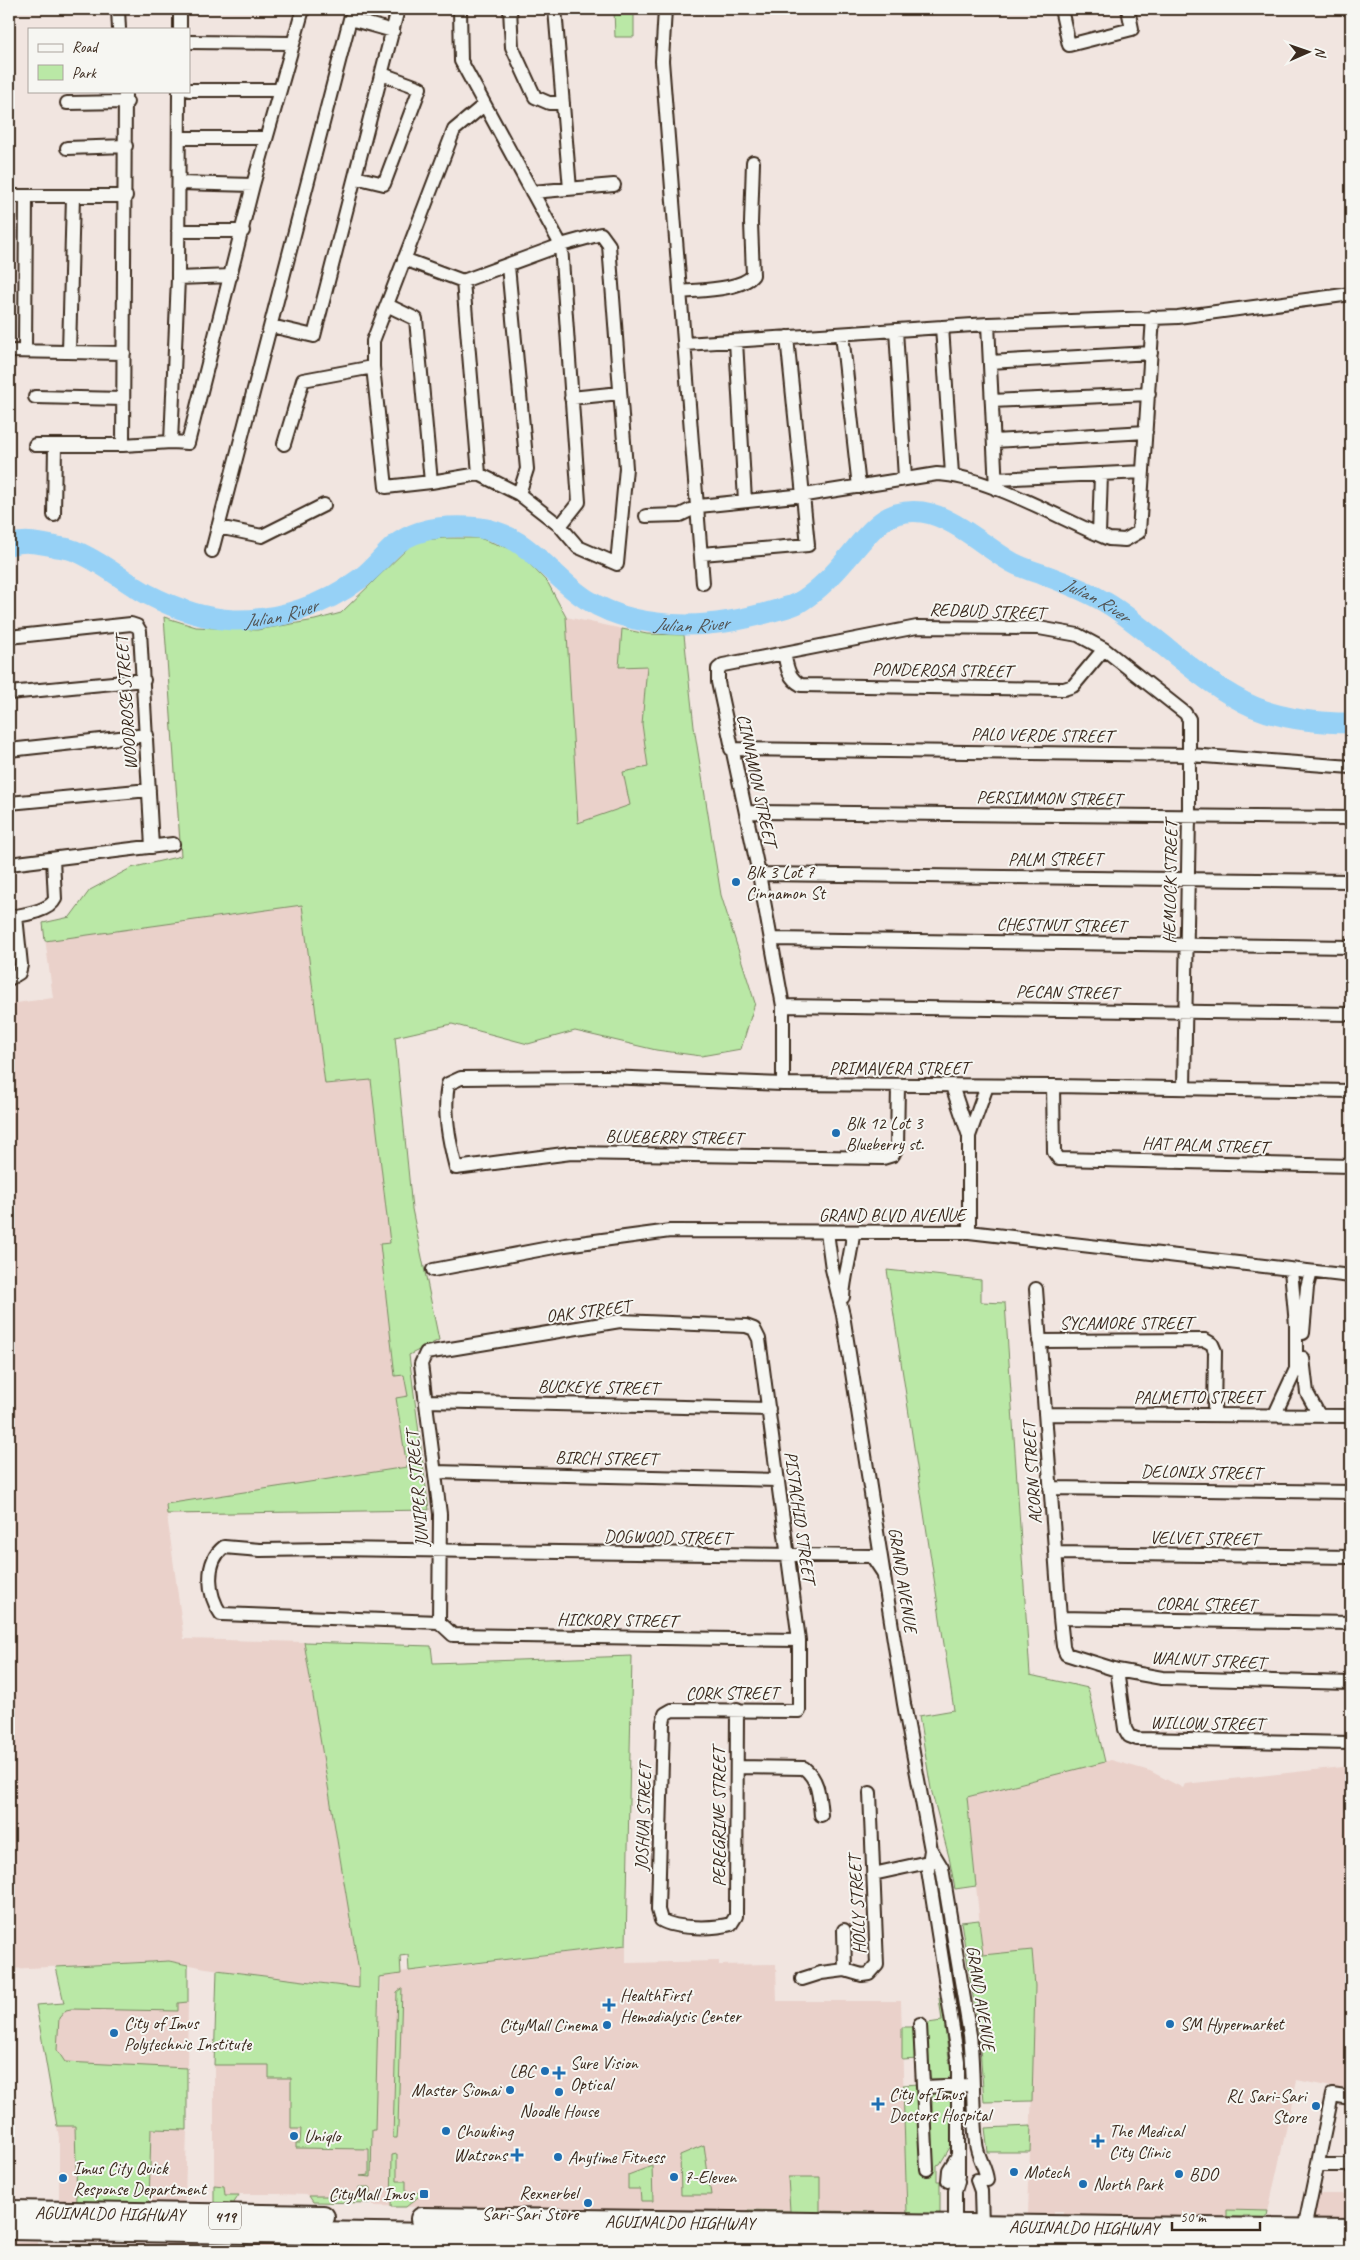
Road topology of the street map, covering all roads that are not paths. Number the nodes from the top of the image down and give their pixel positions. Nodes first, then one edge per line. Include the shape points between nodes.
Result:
1 (118, 9) edge
2 (180, 9) edge
3 (303, 9) edge
4 (398, 9) edge
5 (460, 9) edge
6 (510, 9) edge
7 (556, 9) edge
8 (665, 9) edge
9 (1061, 9) edge
10 (1128, 9) edge
11 (119, 28) edge
12 (180, 28) edge
13 (393, 30) junction
14 (190, 42) edge
15 (292, 43) junction
16 (382, 74) junction
17 (190, 90) edge
18 (280, 90) junction
19 (179, 92) edge
20 (126, 97) edge
21 (563, 103) junction
22 (67, 104) dead end
23 (484, 105) junction
24 (180, 138) junction
25 (266, 138) junction
26 (126, 146) junction
27 (67, 148) dead end
28 (753, 162) dead end
29 (355, 177) junction
30 (179, 182) junction
31 (253, 185) junction
32 (614, 185) dead end
33 (570, 189) junction
34 (532, 192) junction
35 (9, 196) edge
36 (26, 196) junction
37 (73, 196) junction
38 (126, 196) junction
39 (178, 231) junction
40 (243, 232) junction
41 (561, 245) junction
42 (404, 259) junction
43 (508, 266) junction
44 (231, 276) junction
45 (178, 278) junction
46 (463, 281) junction
47 (681, 292) junction
48 (1351, 294) edge
49 (387, 305) junction
50 (1153, 317) junction
51 (988, 324) junction
52 (271, 326) junction
53 (942, 327) junction
54 (896, 330) junction
55 (842, 334) junction
56 (788, 337) junction
57 (736, 341) junction
58 (685, 344) junction
59 (9, 351) edge
60 (25, 351) junction
61 (69, 352) junction
62 (124, 353) junction
63 (1151, 353) junction
64 (990, 362) junction
65 (373, 367) junction
66 (620, 393) junction
67 (1149, 394) junction
68 (35, 397) dead end
69 (571, 398) junction
70 (124, 399) junction
71 (992, 402) junction
72 (1146, 432) junction
73 (994, 441) junction
74 (171, 442) junction
75 (284, 444) dead end
76 (35, 445) dead end
77 (55, 445) junction
78 (123, 445) junction
79 (1143, 472) junction
80 (479, 474) junction
81 (952, 474) junction
82 (1101, 474) junction
83 (905, 478) junction
84 (431, 482) junction
85 (996, 484) junction
86 (859, 487) junction
87 (519, 494) junction
88 (805, 495) junction
89 (745, 501) junction
90 (324, 505) dead end
91 (699, 506) junction
92 (54, 515) dead end
93 (646, 516) dead end
94 (218, 526) junction
95 (560, 526) junction
96 (1098, 534) junction
97 (212, 551) dead end
98 (702, 554) junction
99 (703, 583) dead end
100 (9, 637) edge
101 (1104, 649) junction
102 (784, 653) junction
103 (723, 665) joint
104 (144, 680) junction
105 (9, 693) edge
106 (147, 735) junction
107 (731, 749) junction
108 (9, 750) edge
109 (1190, 755) junction
110 (1351, 767) edge
111 (150, 790) junction
112 (9, 803) edge
113 (746, 812) junction
114 (1189, 817) junction
115 (1351, 818) edge
116 (173, 844) dead end
117 (152, 847) junction
118 (53, 859) junction
119 (9, 864) edge
120 (759, 874) junction
121 (1188, 878) junction
122 (1351, 881) edge
123 (12, 916) edge
124 (771, 939) junction
125 (1186, 944) junction
126 (1351, 947) edge
127 (9, 979) edge
128 (783, 1006) junction
129 (1184, 1011) junction
130 (1351, 1014) edge
131 (783, 1084) junction
132 (898, 1085) junction
133 (952, 1086) junction
134 (987, 1086) junction
135 (1053, 1086) junction
136 (1184, 1088) junction
137 (1351, 1091) edge
138 (970, 1136) junction
139 (1351, 1166) edge
140 (456, 1168) joint
141 (827, 1232) junction
142 (853, 1232) junction
143 (969, 1232) junction
144 (432, 1270) dead end
145 (1291, 1270) junction
146 (1311, 1272) junction
147 (1351, 1276) edge
148 (1036, 1290) dead end
149 (843, 1315) junction
150 (754, 1329) joint
151 (1039, 1341) junction
152 (1299, 1347) junction
153 (426, 1353) joint
154 (426, 1401) junction
155 (768, 1409) junction
156 (1045, 1414) junction
157 (1275, 1414) junction
158 (1214, 1415) junction
159 (1319, 1415) junction
160 (1351, 1416) edge
161 (435, 1472) junction
162 (777, 1480) junction
163 (1050, 1488) junction
164 (1351, 1492) edge
165 (441, 1550) junction
166 (1055, 1553) junction
167 (788, 1556) junction
168 (1351, 1557) edge
169 (884, 1574) junction
170 (1060, 1618) junction
171 (439, 1622) junction
172 (1351, 1623) edge
173 (799, 1640) junction
174 (1066, 1654) joint
175 (1116, 1670) junction
176 (1351, 1683) edge
177 (737, 1709) junction
178 (799, 1711) joint
179 (666, 1714) joint
180 (1351, 1743) edge
181 (737, 1767) junction
182 (870, 1793) dead end
183 (821, 1814) dead end
184 (930, 1856) junction
185 (873, 1874) junction
186 (731, 1924) joint
187 (844, 1930) dead end
188 (956, 1954) junction
189 (941, 1956) junction
190 (845, 1970) junction
191 (802, 1979) dead end
192 (920, 2024) dead end
193 (974, 2085) junction
194 (958, 2086) junction
195 (925, 2087) junction
196 (1351, 2098) edge
197 (1318, 2165) junction
198 (1351, 2165) edge
199 (927, 2169) dead end
200 (9, 2212) edge
201 (982, 2226) junction
202 (9, 2228) edge
203 (1304, 2230) junction
204 (1351, 2231) edge
205 (955, 2235) junction
206 (487, 2243) edge
207 (776, 2245) edge
208 (1351, 2250) edge

1 - 11 street
2 - 12 street
3 - 15 street
4 - 13 street
5 - 23 street via 461,62
6 - 21 street via 512,47 535,97 549,103
7 - 21 street
8 - 47 street via 662,61
9 - 10 street via 1070,45 1132,29
13 - 16 street
13 - 52 street via 350,19
14 - 15 street
15 - 18 street
16 - 29 street
16 - 29 street via 420,88 384,184
17 - 18 street
18 - 25 street
19 - 24 street
20 - 22 street
20 - 26 street
21 - 33 street
23 - 34 street
23 - 42 street via 454,130
24 - 25 street
24 - 30 street
25 - 31 street
26 - 27 street
26 - 38 street
28 - 47 street via 754,275 750,280 724,287
29 - 52 street via 314,336
30 - 31 street
30 - 39 street
31 - 40 street
32 - 33 street
33 - 34 street
34 - 41 street
35 - 36 street
36 - 37 street
36 - 60 street
37 - 38 street
37 - 61 street
38 - 62 street
39 - 40 street
39 - 45 street
40 - 44 street
41 - 43 street
41 - 66 street via 601,234 608,244
41 - 69 street
42 - 46 street
42 - 49 street
43 - 46 street
43 - 87 street via 527,470
44 - 45 street
44 - 74 street via 188,444
45 - 74 street
46 - 80 street
47 - 58 street
48 - 50 street via 1178,317
49 - 65 street via 373,341
49 - 84 street via 416,319
50 - 51 street
50 - 63 street
51 - 53 street
51 - 64 street
52 - 94 street
53 - 54 street
53 - 81 street
54 - 55 street
54 - 83 street
55 - 56 street
55 - 86 street
56 - 57 street
56 - 88 street
57 - 58 street
57 - 89 street
58 - 91 street
59 - 60 street
60 - 61 street
61 - 62 street
62 - 70 street
63 - 64 street
63 - 67 street
64 - 71 street
65 - 75 street via 303,380
65 - 84 street via 386,487
66 - 69 street
66 - 95 street via 626,468 617,564 578,547
67 - 71 street
67 - 72 street
68 - 70 street
69 - 95 street via 580,502
70 - 78 street
71 - 73 street
72 - 73 street
72 - 79 street
73 - 85 street
74 - 78 street
76 - 77 street
77 - 78 street
77 - 92 street
79 - 82 street
79 - 96 street via 1139,532 1125,540
80 - 84 street
80 - 87 street
81 - 83 street
81 - 85 street
82 - 85 street
82 - 96 street
83 - 86 street
85 - 96 street
86 - 88 street
87 - 95 street
88 - 89 street
88 - 98 street via 808,545
89 - 91 street
90 - 94 street via 262,536
91 - 93 street via 680,515
91 - 98 street
94 - 97 street
98 - 99 street
100 - 104 street, WOODROSE STREET via 131,624 140,631
101 - 102 street, REDBUD STREET via 1078,635 1039,628 917,627
101 - 102 street, PONDEROSA STREET via 1073,686 1064,689 801,685 788,673
101 - 109 street, REDBUD STREET via 1185,713 1190,726
102 - 103 street, REDBUD STREET
103 - 107 street, CINNAMON STREET via 718,670 718,682
104 - 105 street
104 - 106 street, WOODROSE STREET
106 - 108 street
106 - 111 street, WOODROSE STREET
107 - 109 street, PALO VERDE STREET
107 - 113 street, CINNAMON STREET
109 - 110 street, PALO VERDE STREET
109 - 114 street, HEMLOCK STREET
111 - 112 street
111 - 117 street, WOODROSE STREET
113 - 114 street, PERSIMMON STREET
113 - 120 street, CINNAMON STREET
114 - 115 street, PERSIMMON STREET
114 - 121 street, HEMLOCK STREET
116 - 117 street
117 - 118 street
118 - 119 street
118 - 123 street via 53,903 47,908
120 - 121 street, PALM STREET
120 - 124 street, CINNAMON STREET
121 - 122 street, PALM STREET
121 - 125 street, HEMLOCK STREET
123 - 127 street via 21,965 19,973
124 - 125 street, CHESTNUT STREET
124 - 128 street, CINNAMON STREET
125 - 126 street, CHESTNUT STREET
125 - 129 street, HEMLOCK STREET
128 - 129 street, PECAN STREET
128 - 131 street, CINNAMON STREET
129 - 130 street, PECAN STREET
129 - 136 street, HEMLOCK STREET
131 - 132 street, PRIMAVERA STREET
131 - 140 street, PRIMAVERA STREET via 607,1077 461,1078 448,1084 445,1098
132 - 133 street, PRIMAVERA STREET
132 - 140 street, BLUEBERRY STREET via 897,1147 892,1155 883,1158 571,1153
133 - 134 street, PRIMAVERA STREET
133 - 138 street
134 - 135 street, PRIMAVERA STREET
134 - 138 street
135 - 136 street, PRIMAVERA STREET
135 - 139 street, HAT PALM STREET via 1054,1152 1058,1159
136 - 137 street, PRIMAVERA STREET
138 - 143 street
141 - 142 street, GRAND BLVD AVENUE
141 - 144 street, GRAND BLVD AVENUE via 670,1231 566,1244
141 - 149 street, GRAND AVENUE
142 - 143 street, GRAND BLVD AVENUE
142 - 149 street, GRAND AVENUE via 844,1278
143 - 145 street, GRAND BLVD AVENUE
145 - 146 street, GRAND BLVD AVENUE
145 - 152 street
146 - 147 street, GRAND BLVD AVENUE
146 - 152 street
148 - 151 street, ACORN STREET
149 - 169 street, GRAND AVENUE
150 - 153 street, OAK STREET via 746,1326 620,1322
150 - 155 street, PISTACHIO STREET via 759,1339
151 - 156 street, ACORN STREET
151 - 158 street, SYCAMORE STREET via 1205,1340 1215,1351
152 - 157 street via 1296,1369
152 - 159 street via 1307,1393
153 - 154 street, JUNIPER STREET via 422,1364
154 - 155 street, BUCKEYE STREET
154 - 161 street, JUNIPER STREET
155 - 162 street, PISTACHIO STREET
156 - 158 street, PALMETTO STREET
156 - 163 street, ACORN STREET
157 - 158 street, PALMETTO STREET
157 - 159 street, PALMETTO STREET
159 - 160 street, PALMETTO STREET
161 - 162 street, BIRCH STREET
161 - 165 street, JUNIPER STREET
162 - 167 street, PISTACHIO STREET
163 - 164 street, DELONIX STREET
163 - 166 street, ACORN STREET
165 - 167 street, DOGWOOD STREET
165 - 171 street, JUNIPER STREET
165 - 171 street, DOGWOOD STREET via 260,1550 224,1547 216,1553 211,1566 213,1603 221,1614
166 - 168 street, VELVET STREET
166 - 170 street, ACORN STREET
167 - 169 street, DOGWOOD STREET via 872,1556
167 - 173 street, PISTACHIO STREET
169 - 184 street, GRAND AVENUE
170 - 172 street, CORAL STREET
170 - 174 street, ACORN STREET
171 - 173 street, HICKORY STREET via 453,1635
173 - 178 street, PISTACHIO STREET
174 - 175 street, WALNUT STREET
175 - 176 street, WALNUT STREET via 1162,1678
175 - 180 street, WILLOW STREET via 1125,1729 1137,1739
177 - 178 street, CORK STREET
177 - 179 street, CORK STREET via 672,1710
177 - 181 street, PEREGRINE STREET
179 - 186 street, JOSHUA STREET via 663,1722 658,1910 661,1920 670,1926
181 - 183 street via 804,1768 817,1783
181 - 186 street, PEREGRINE STREET via 736,1916
182 - 185 street, HOLLY STREET
184 - 185 street
184 - 188 street, GRAND AVENUE via 942,1868
184 - 189 street, GRAND AVENUE via 928,1870
185 - 190 street, HOLLY STREET via 877,1965 869,1974
187 - 190 street
188 - 189 street
188 - 193 street, GRAND AVENUE via 970,2035
189 - 194 street, GRAND AVENUE via 955,2036
190 - 191 street, HOLLY STREET
192 - 195 street
193 - 194 street
193 - 201 street, GRAND AVENUE via 975,2140 982,2181
194 - 195 street
194 - 205 street, GRAND AVENUE via 959,2148 948,2171 953,2182
195 - 199 street
196 - 197 street via 1332,2095
197 - 198 street
197 - 203 street
200 - 205 highway, AGUINALDO HIGHWAY / 419
201 - 203 highway, AGUINALDO HIGHWAY / 419
201 - 205 highway, AGUINALDO HIGHWAY / 419
202 - 206 highway, AGUINALDO HIGHWAY / 419
203 - 204 highway, AGUINALDO HIGHWAY / 419
205 - 207 highway, AGUINALDO HIGHWAY / 419
205 - 208 highway, AGUINALDO HIGHWAY / 419
206 - 207 highway, AGUINALDO HIGHWAY / 419

